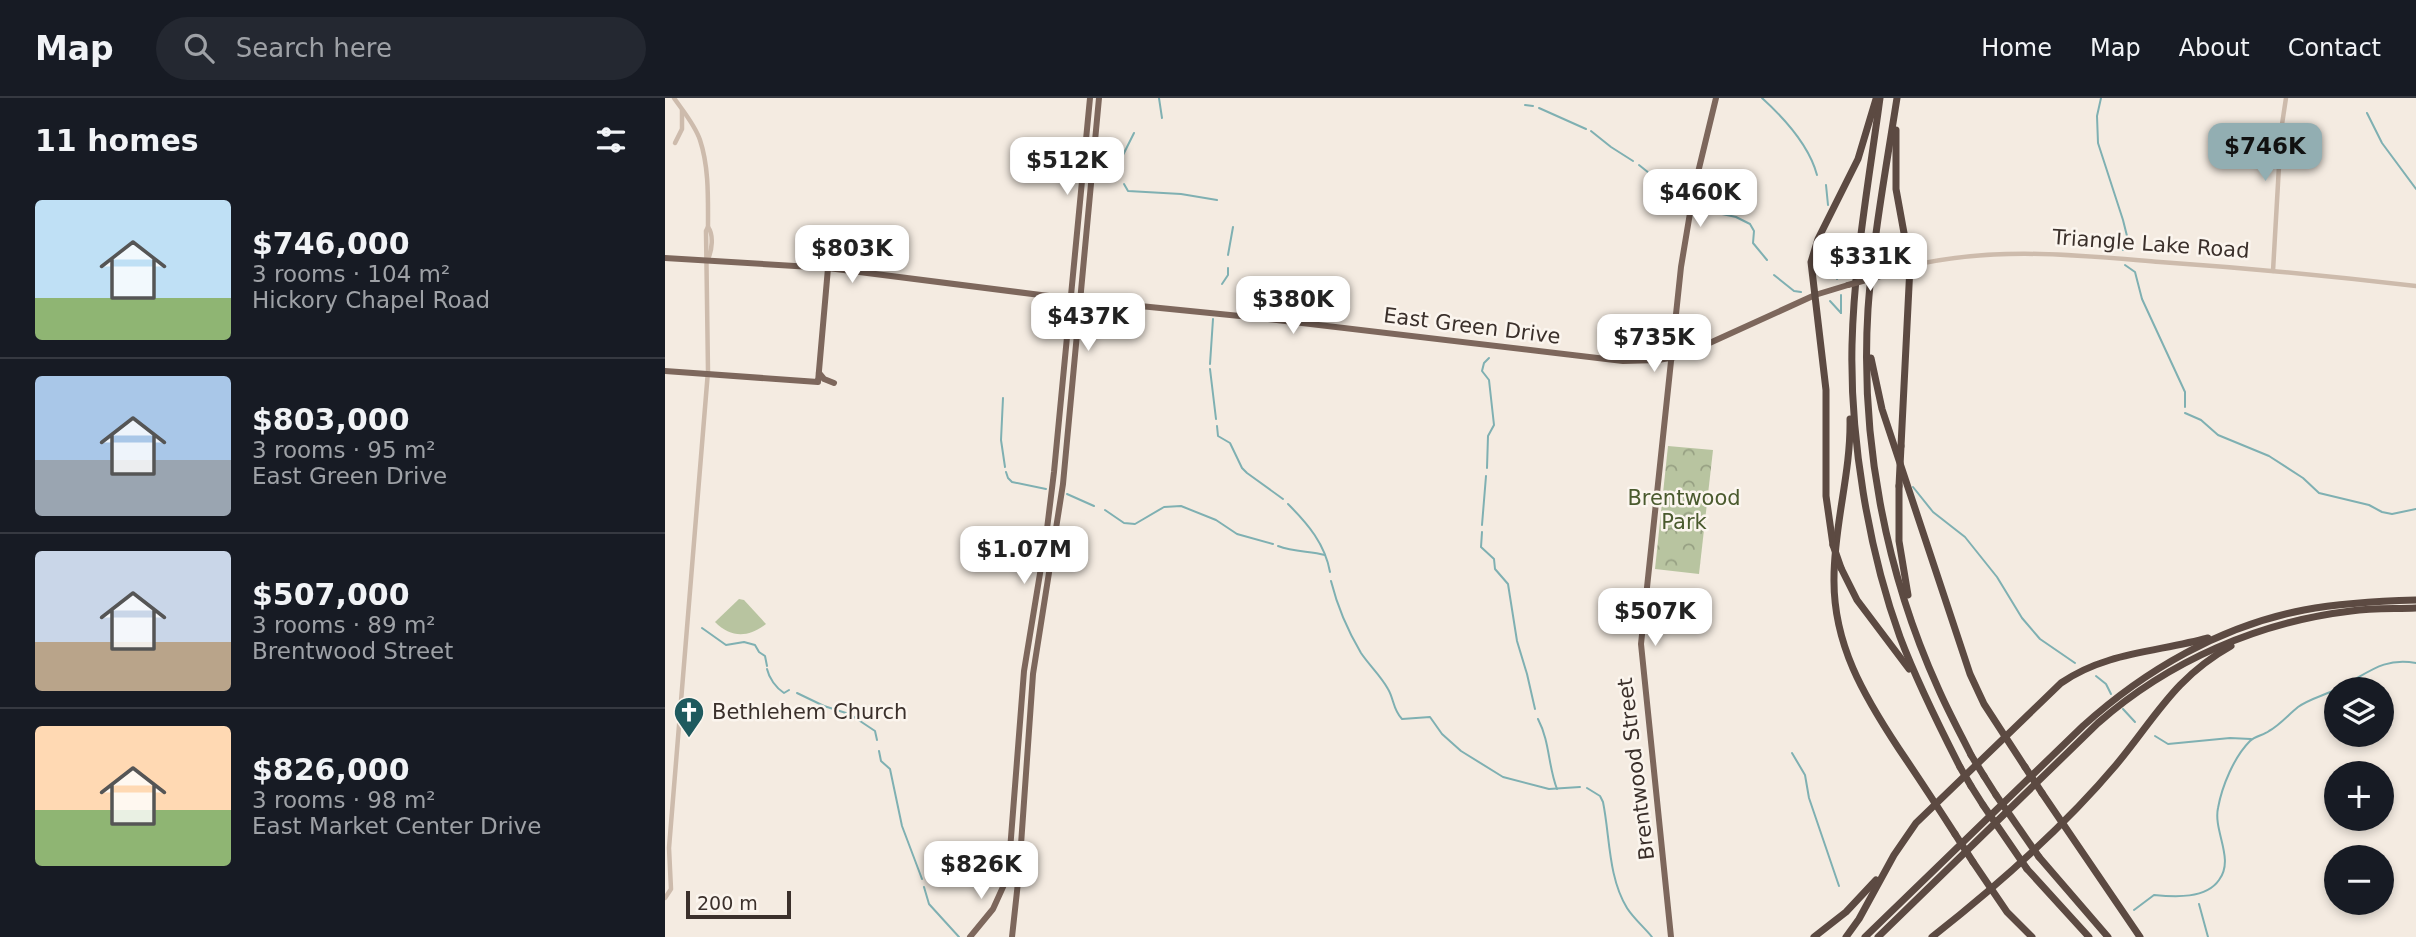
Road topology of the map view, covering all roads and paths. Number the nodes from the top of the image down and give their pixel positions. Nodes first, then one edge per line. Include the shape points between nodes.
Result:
1 (674, 98) edge
2 (1090, 98) edge
3 (1099, 98) edge
4 (1716, 98) edge
5 (1878, 98) edge
6 (1898, 98) edge
7 (2286, 98) edge
8 (682, 109) junction
9 (675, 143) dead end
10 (665, 258) edge
11 (708, 260) junction
12 (1910, 267) junction
13 (828, 268) junction
14 (2273, 271) junction
15 (1884, 275) joint
16 (2416, 286) edge
17 (1815, 295) junction
18 (1071, 299) junction
19 (1080, 300) junction
20 (1868, 312) junction
21 (1852, 348) junction
22 (1670, 358) junction
23 (665, 371) edge
24 (819, 373) junction
25 (707, 374) junction
26 (834, 383) dead end
27 (2416, 600) edge
28 (2416, 608) edge
29 (2239, 629) junction
30 (2249, 635) junction
31 (1921, 646) junction
32 (1927, 703) junction
33 (2006, 738) junction
34 (1936, 804) junction
35 (2061, 823) junction
36 (1891, 859) junction
37 (1992, 890) junction
38 (666, 896) edge
39 (970, 937) edge
40 (1012, 937) edge
41 (1671, 937) edge
42 (1814, 937) edge
43 (1846, 937) edge
44 (1865, 937) edge
45 (1878, 937) edge
46 (1932, 937) edge
47 (2032, 937) edge
48 (2089, 937) edge
49 (2108, 937) edge
50 (2140, 937) edge

1 - 8 street
2 - 18 main road
3 - 19 main road
4 - 22 main road, Brentwood Street via 1685,236
5 - 17 highway via 1858,159 1814,248
5 - 21 highway
6 - 12 highway via 1895,174
6 - 20 highway
7 - 14 street
8 - 9 street via 682,129
8 - 11 street via 699,137 704,156
10 - 11 main road, East Green Drive
11 - 13 main road, East Green Drive
11 - 25 street
12 - 14 street, Triangle Lake Road via 1966,256 2036,253
12 - 15 main road, Triangle Lake Road
12 - 31 highway, bridge via 1898,521 1901,558
13 - 18 main road, East Green Drive
13 - 24 main road
14 - 16 street, Triangle Lake Road
15 - 17 main road, East Green Drive, bridge
17 - 22 main road, East Green Drive
17 - 32 highway, bridge via 1833,545 1857,600 1905,662
18 - 19 main road, East Green Drive
18 - 39 main road via 1049,515 1024,671 1008,876 993,909
19 - 22 main road, East Green Drive via 1623,361
19 - 40 main road via 1063,484 1033,674
20 - 31 highway via 1867,386 1876,478 1893,560
20 - 33 highway via 1872,365 1882,409 1970,674
21 - 32 highway via 1855,427 1872,533 1900,635
21 - 34 highway via 1850,453 1834,563 1837,621 1849,663 1869,704
22 - 41 main road, Brentwood Street via 1641,652
23 - 25 main road
24 - 25 main road via 818,382
24 - 26 main road
25 - 38 street via 669,848 671,889
27 - 29 highway via 2317,608
28 - 30 highway via 2323,615
29 - 33 highway via 2119,656 2079,671
29 - 44 highway via 2175,658 2099,711
30 - 35 highway via 2196,668
30 - 45 highway via 2181,664 2106,716
31 - 49 highway, bridge via 1971,755 1996,795 2039,857
32 - 48 highway, bridge via 1971,786 2027,869
33 - 34 highway
33 - 35 highway, bridge
34 - 36 highway
34 - 37 highway, bridge
35 - 37 highway
35 - 50 highway
36 - 42 highway via 1861,899
36 - 43 highway
37 - 46 highway
37 - 47 highway

